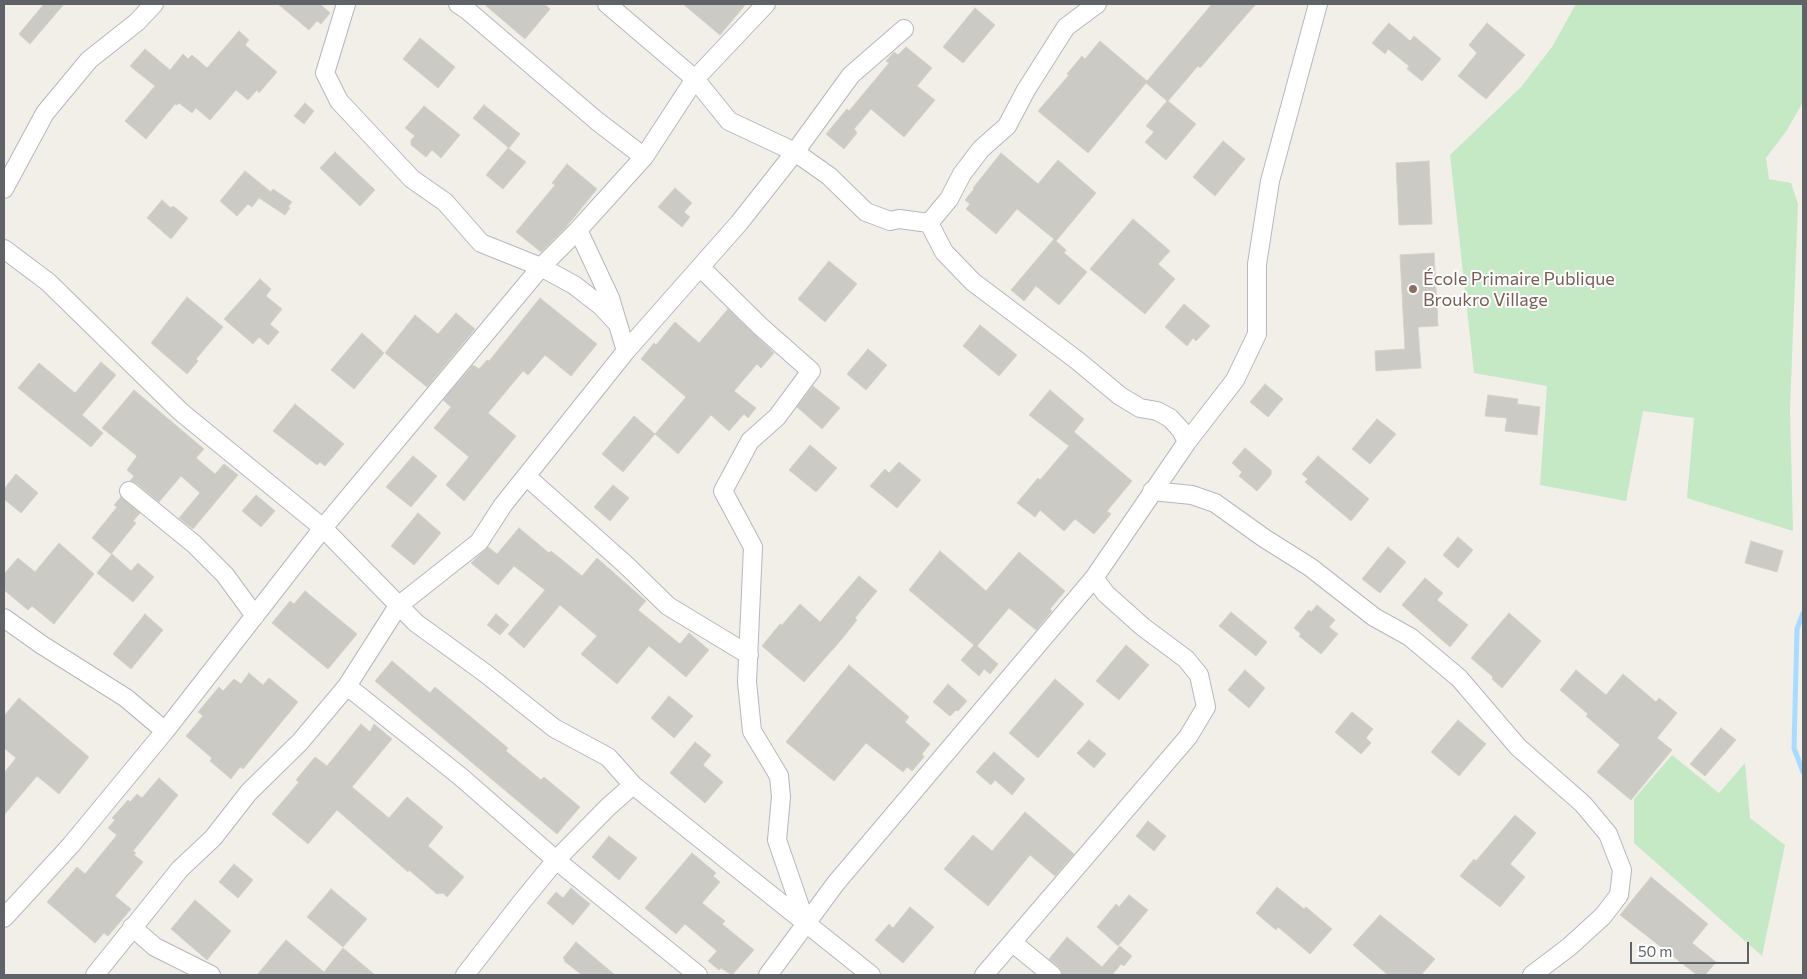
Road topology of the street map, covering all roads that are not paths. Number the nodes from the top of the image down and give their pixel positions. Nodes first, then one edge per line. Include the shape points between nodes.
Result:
1 (154, 4) edge
2 (346, 4) edge
3 (458, 4) edge
4 (607, 4) edge
5 (766, 4) edge
6 (1097, 4) edge
7 (1318, 4) edge
8 (904, 30) dead end
9 (695, 80) junction
10 (795, 152) junction
11 (644, 157) junction
12 (4, 189) edge
13 (929, 224) junction
14 (578, 230) junction
15 (4, 250) edge
16 (541, 267) junction
17 (700, 267) junction
18 (618, 323) junction
19 (626, 351) junction
20 (1186, 442) junction
21 (526, 476) junction
22 (129, 491) dead end
23 (1152, 491) junction
24 (323, 528) junction
25 (1094, 578) junction
26 (398, 606) junction
27 (255, 616) junction
28 (4, 618) edge
29 (749, 656) junction
30 (347, 686) junction
31 (165, 731) junction
32 (632, 785) junction
33 (556, 860) junction
34 (4, 918) edge
35 (806, 924) junction
36 (132, 927) junction
37 (1013, 942) junction
38 (95, 975) edge
39 (211, 975) edge
40 (466, 975) edge
41 (698, 975) edge
42 (768, 975) edge
43 (871, 975) edge
44 (984, 975) edge
45 (1052, 975) edge
46 (1532, 975) edge

1 - 12 street via 137,22 89,60 44,113
2 - 16 street via 325,73 339,101 412,179 445,202 481,243
3 - 11 street via 596,121
4 - 9 street
5 - 9 street
6 - 13 street via 1066,27 1006,126 981,149
7 - 20 street via 1270,181 1257,264 1257,334 1235,380
8 - 10 street via 851,75
9 - 10 street via 729,121
9 - 11 street
10 - 13 street via 829,176 866,212 890,221 899,219
10 - 17 street
11 - 14 street
13 - 20 street via 944,252 973,282 1120,396 1140,408 1157,411 1170,418
14 - 16 street
14 - 18 street via 610,298
15 - 24 street via 48,282 181,412
16 - 18 street via 574,285
16 - 24 street
17 - 19 street
17 - 29 street via 810,371 777,417 750,441 723,491 753,547
18 - 19 street
19 - 21 street
20 - 23 street
21 - 26 street via 479,542
21 - 29 street via 668,606
22 - 27 street via 194,544 225,575
23 - 25 street
23 - 46 street via 1192,495 1215,503 1310,567 1374,616 1410,637 1459,678 1518,747 1583,804 1608,834 1622,870 1619,895 1603,916
24 - 26 street
24 - 27 street
25 - 35 street via 836,882
25 - 37 street via 1106,594 1143,627 1186,659 1199,675 1206,707 1188,737
26 - 30 street
26 - 32 street via 554,728 608,757
27 - 31 street
28 - 31 street via 126,698
29 - 35 street via 747,682 752,731 779,776 781,797 777,840
30 - 33 street via 461,777
30 - 36 street via 300,742 249,792 212,838 180,869
31 - 34 street via 71,846
32 - 33 street
32 - 35 street
33 - 40 street
33 - 41 street
35 - 42 street
35 - 43 street
36 - 38 street
36 - 39 street via 155,947
37 - 44 street
37 - 45 street

